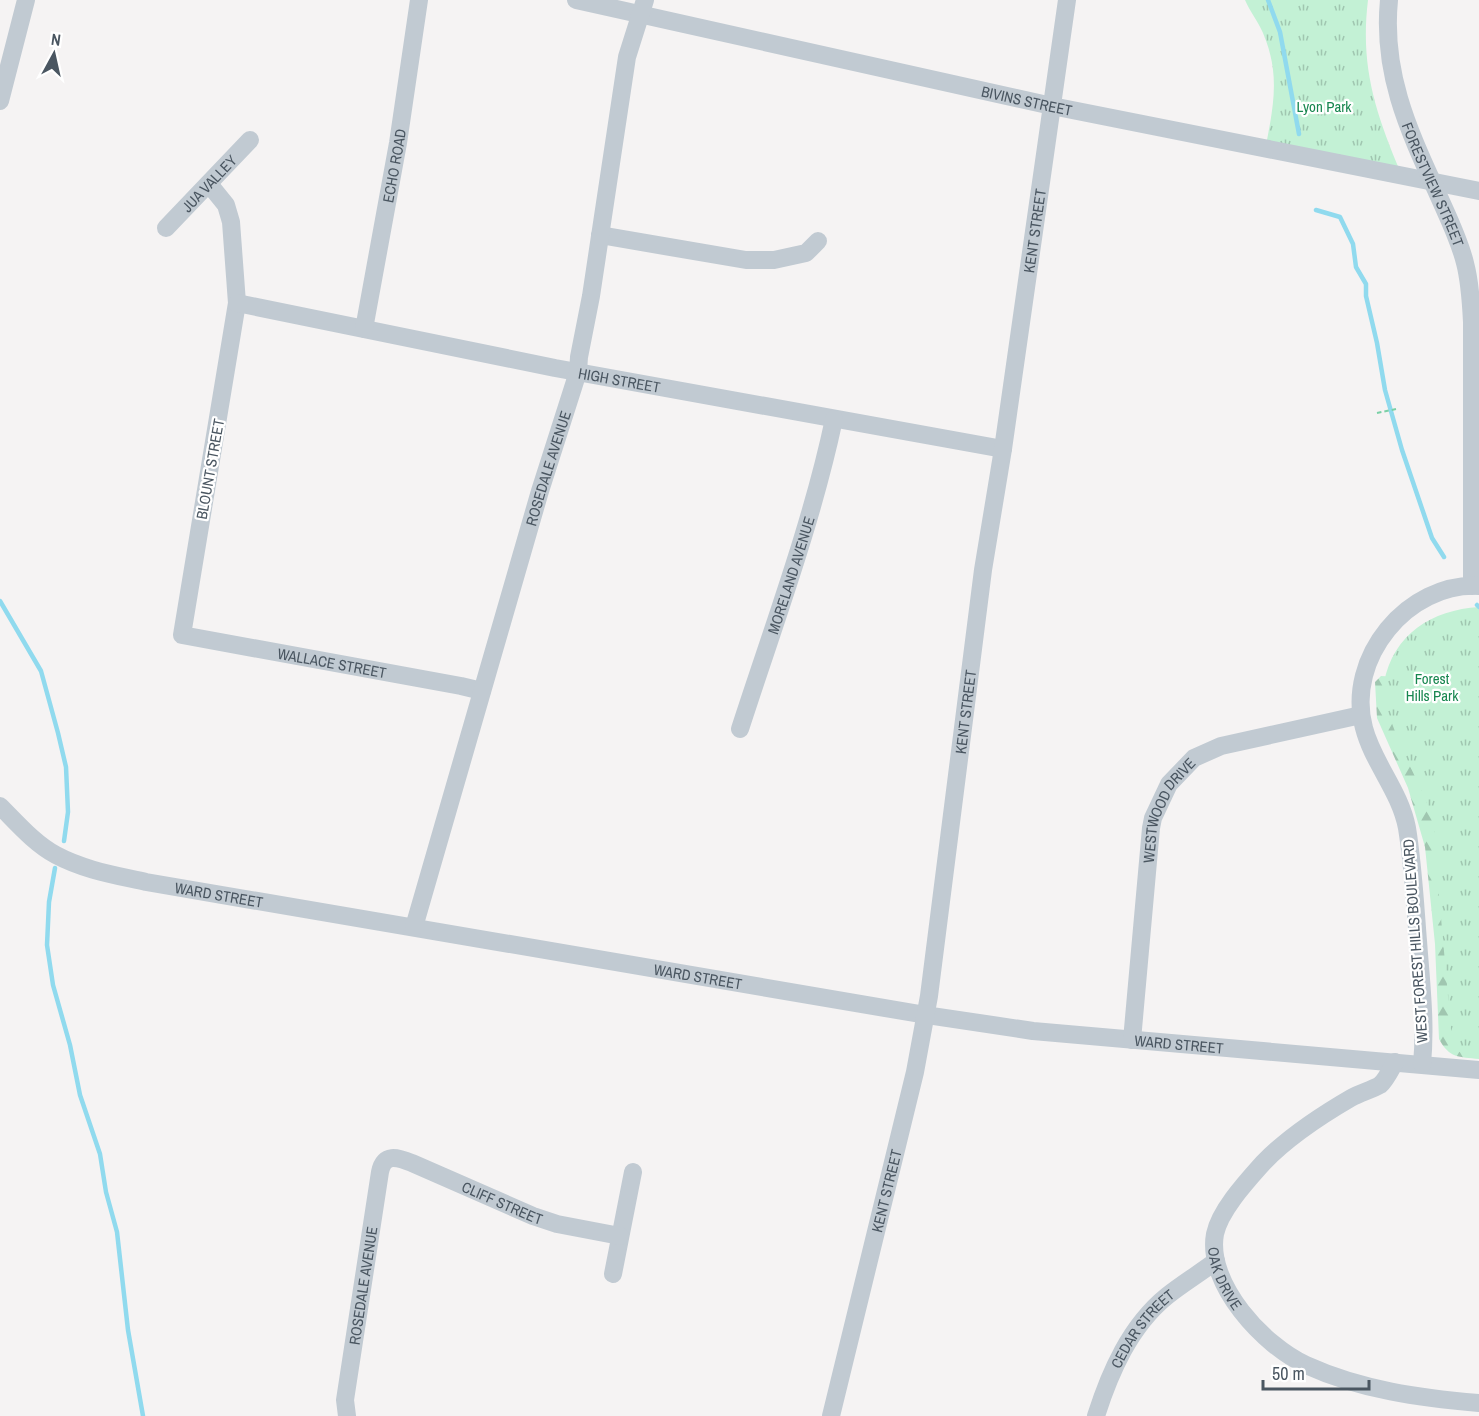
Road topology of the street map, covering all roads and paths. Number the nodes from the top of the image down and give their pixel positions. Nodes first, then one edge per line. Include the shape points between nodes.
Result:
1 (26, 0) edge
2 (419, 0) edge
3 (576, 0) edge
4 (1067, 0) edge
5 (1389, 0) edge
6 (643, 7) edge
7 (0, 101) edge
8 (1052, 106) junction
9 (250, 140) dead end
10 (1432, 182) junction
11 (209, 184) junction
12 (1479, 191) edge
13 (166, 228) dead end
14 (600, 235) junction
15 (818, 241) dead end
16 (237, 303) junction
17 (364, 329) junction
18 (578, 372) junction
19 (1396, 410) dead end
20 (1377, 413) dead end
21 (834, 418) junction
22 (1003, 449) junction
23 (1475, 451) edge
24 (1476, 586) edge
25 (182, 635) joint
26 (482, 691) junction
27 (1361, 715) junction
28 (740, 729) dead end
29 (0, 806) edge
30 (414, 927) junction
31 (926, 1015) junction
32 (1132, 1040) junction
33 (1395, 1062) junction
34 (1422, 1064) junction
35 (1479, 1070) edge
36 (387, 1158) joint
37 (633, 1172) dead end
38 (620, 1236) junction
39 (1216, 1261) junction
40 (613, 1275) dead end
41 (1479, 1403) edge
42 (344, 1414) edge
43 (831, 1416) edge
44 (1096, 1416) edge

1 - 7 street
2 - 17 street, ECHO ROAD
3 - 6 street, BIVINS STREET
4 - 8 street, KENT STREET
5 - 10 street, FORESTVIEW STREET via 1387,36 1393,80
6 - 8 street, BIVINS STREET
6 - 14 street, ROSEDALE AVENUE via 627,57
8 - 10 street, BIVINS STREET
8 - 22 street, KENT STREET
9 - 11 street, JUA VALLEY
10 - 12 street, BIVINS STREET
10 - 23 street, FORESTVIEW STREET via 1465,261 1472,322
11 - 13 street, JUA VALLEY
11 - 16 street, BLOUNT STREET via 226,205 231,222
14 - 15 street via 756,260 806,253
14 - 18 street, ROSEDALE AVENUE
16 - 17 street, HIGH STREET
16 - 25 street, BLOUNT STREET
17 - 18 street, HIGH STREET
18 - 21 street, HIGH STREET
18 - 26 street, ROSEDALE AVENUE
19 - 20 path
21 - 22 street, HIGH STREET
21 - 28 street, MORELAND AVENUE via 805,526
22 - 31 street, KENT STREET via 983,570
23 - 24 street, FORESTVIEW STREET
24 - 27 street, WEST FOREST HILLS BOULEVARD via 1432,595 1395,621 1367,667
25 - 26 street, WALLACE STREET
26 - 30 street, ROSEDALE AVENUE
27 - 32 street, WESTWOOD DRIVE via 1221,746 1194,758 1169,784 1151,828
27 - 34 street, WEST FOREST HILLS BOULEVARD via 1406,825 1425,1030
29 - 30 street, WARD STREET via 55,855 89,868 157,884
30 - 31 street, WARD STREET
31 - 32 street, WARD STREET
31 - 43 street, KENT STREET
32 - 33 street, WARD STREET
33 - 34 street, WARD STREET
33 - 39 street, OAK DRIVE via 1382,1084 1311,1124 1251,1177 1219,1222 1214,1246
34 - 35 street, WEST FOREST HILLS BOULEVARD
36 - 38 street, CLIFF STREET via 412,1163 557,1224
36 - 42 street, ROSEDALE AVENUE via 380,1172
37 - 38 street
38 - 40 street
39 - 41 street, OAK DRIVE via 1226,1287 1256,1328 1272,1344 1305,1365 1383,1391
39 - 44 street, CEDAR STREET via 1167,1296 1137,1329 1120,1355

